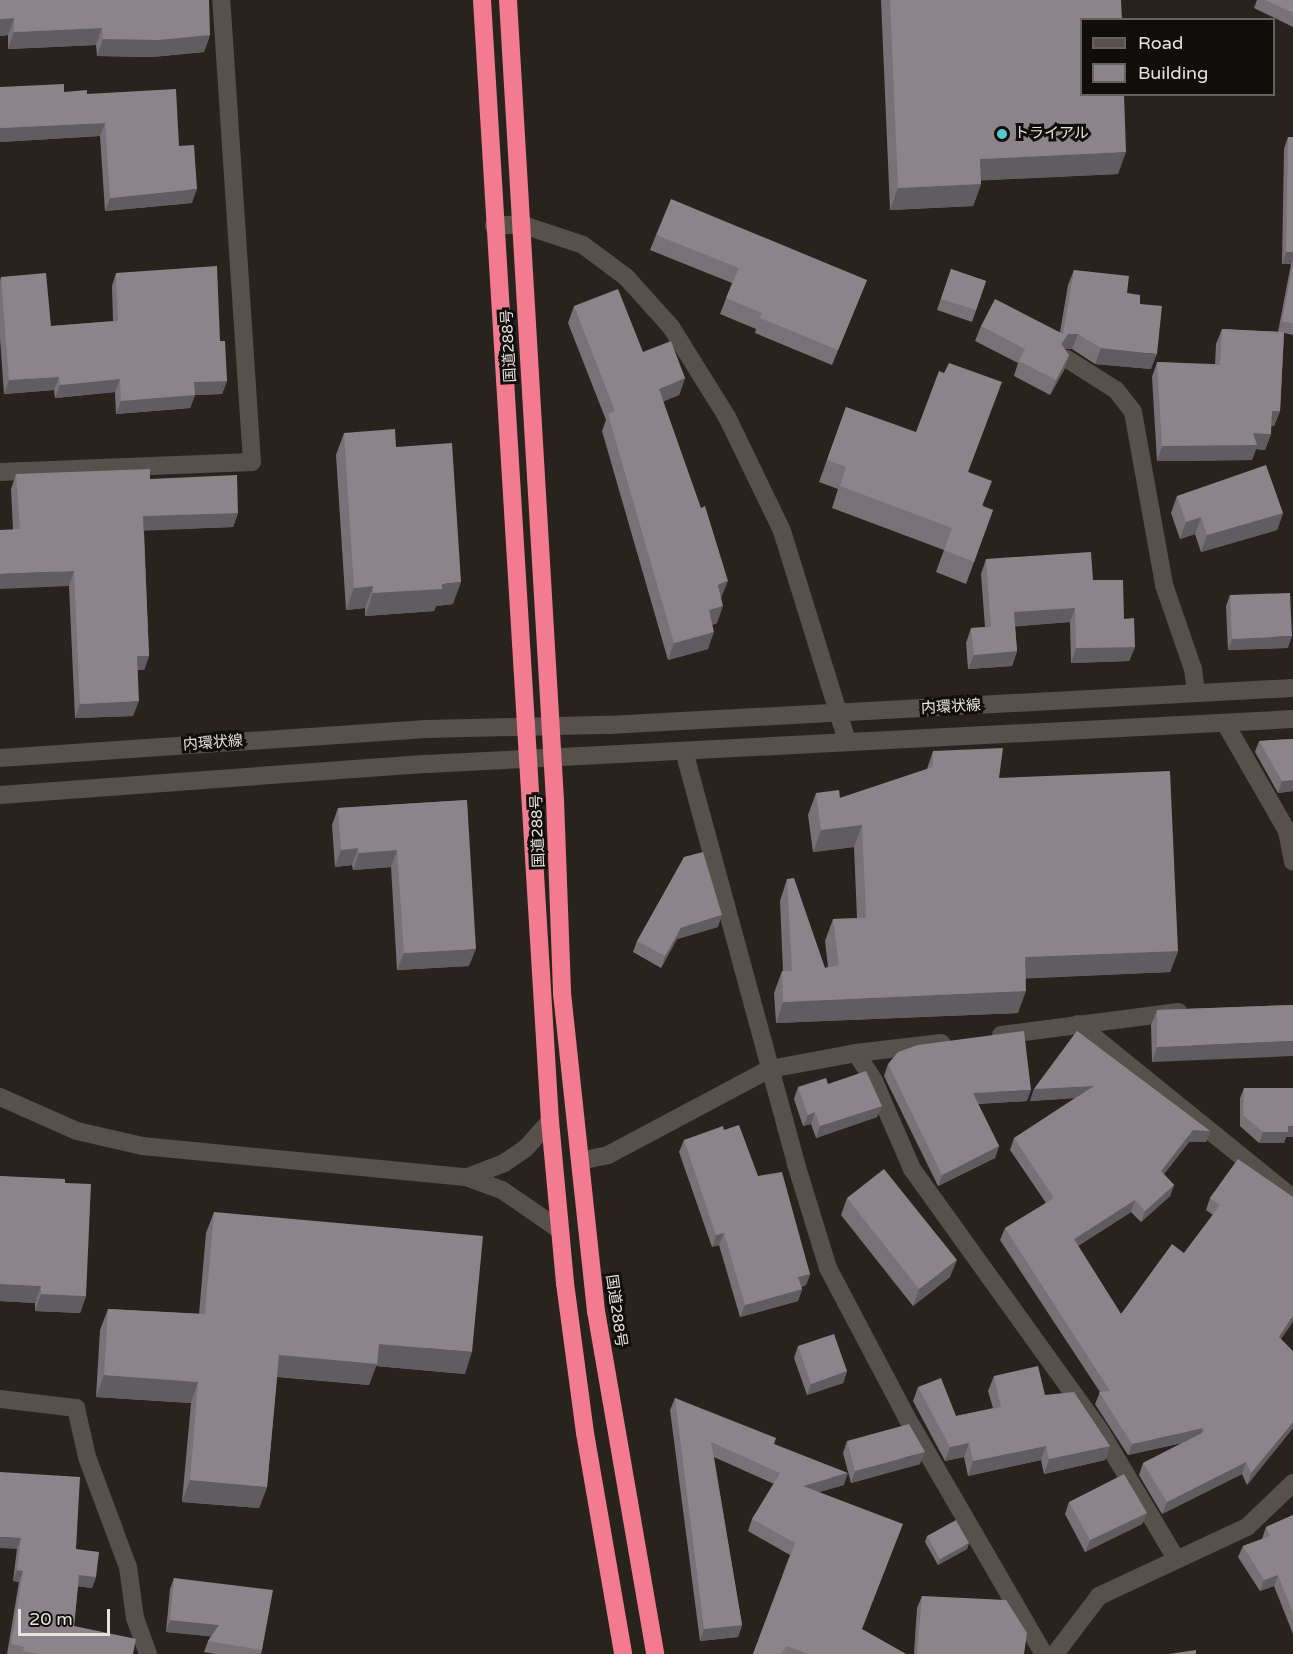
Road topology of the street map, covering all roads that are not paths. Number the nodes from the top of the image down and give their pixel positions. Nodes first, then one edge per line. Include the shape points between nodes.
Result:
1 (221, 0) edge
2 (482, 0) edge
3 (508, 0) edge
4 (520, 224) junction
5 (494, 226) junction
6 (1067, 360) edge
7 (0, 472) edge
8 (1293, 688) edge
9 (1196, 693) junction
10 (840, 713) junction
11 (1293, 719) edge
12 (1225, 723) junction
13 (847, 741) junction
14 (684, 750) junction
15 (0, 758) edge
16 (0, 795) edge
17 (1293, 861) edge
18 (1202, 1010) edge
19 (1078, 1024) junction
20 (981, 1038) edge
21 (958, 1041) edge
22 (856, 1053) junction
23 (770, 1069) junction
24 (0, 1097) edge
25 (550, 1120) junction
26 (580, 1161) junction
27 (466, 1177) junction
28 (1293, 1198) edge
29 (560, 1230) junction
30 (0, 1399) edge
31 (1293, 1483) edge
32 (1175, 1557) junction
33 (148, 1654) edge
34 (622, 1654) edge
35 (655, 1654) edge
36 (1044, 1654) edge
37 (1055, 1654) edge

1 - 7 street via 252,462
2 - 5 highway, 国道288号
3 - 4 highway, 国道288号
4 - 5 street
4 - 10 street via 583,245 626,277 671,327 727,417 782,531
4 - 26 highway, 国道288号 via 554,788 562,993
5 - 25 highway, 国道288号
6 - 9 street via 1116,390 1132,412 1164,585 1193,669
8 - 9 street, 内環状線
9 - 10 street, 内環状線
10 - 13 street
10 - 15 street, 内環状線 via 609,725 426,729
11 - 12 street, 内環状線
12 - 13 street, 内環状線
12 - 17 street via 1287,831
13 - 14 street, 内環状線
14 - 16 street, 内環状線
14 - 23 street
18 - 19 street
19 - 20 street
19 - 28 street
21 - 22 street
22 - 23 street
22 - 32 street via 874,1081 912,1169 1099,1429
23 - 26 street via 608,1155
23 - 36 street via 828,1268 844,1305
24 - 27 street via 77,1131 142,1146
25 - 27 street via 525,1149 504,1163
25 - 29 highway, 国道288号
26 - 35 highway, 国道288号 via 597,1311
27 - 29 street via 502,1190
29 - 34 highway, 国道288号 via 585,1433
30 - 33 street via 76,1408 87,1456 128,1567 135,1618
31 - 32 street via 1247,1527
32 - 37 street via 1099,1596

